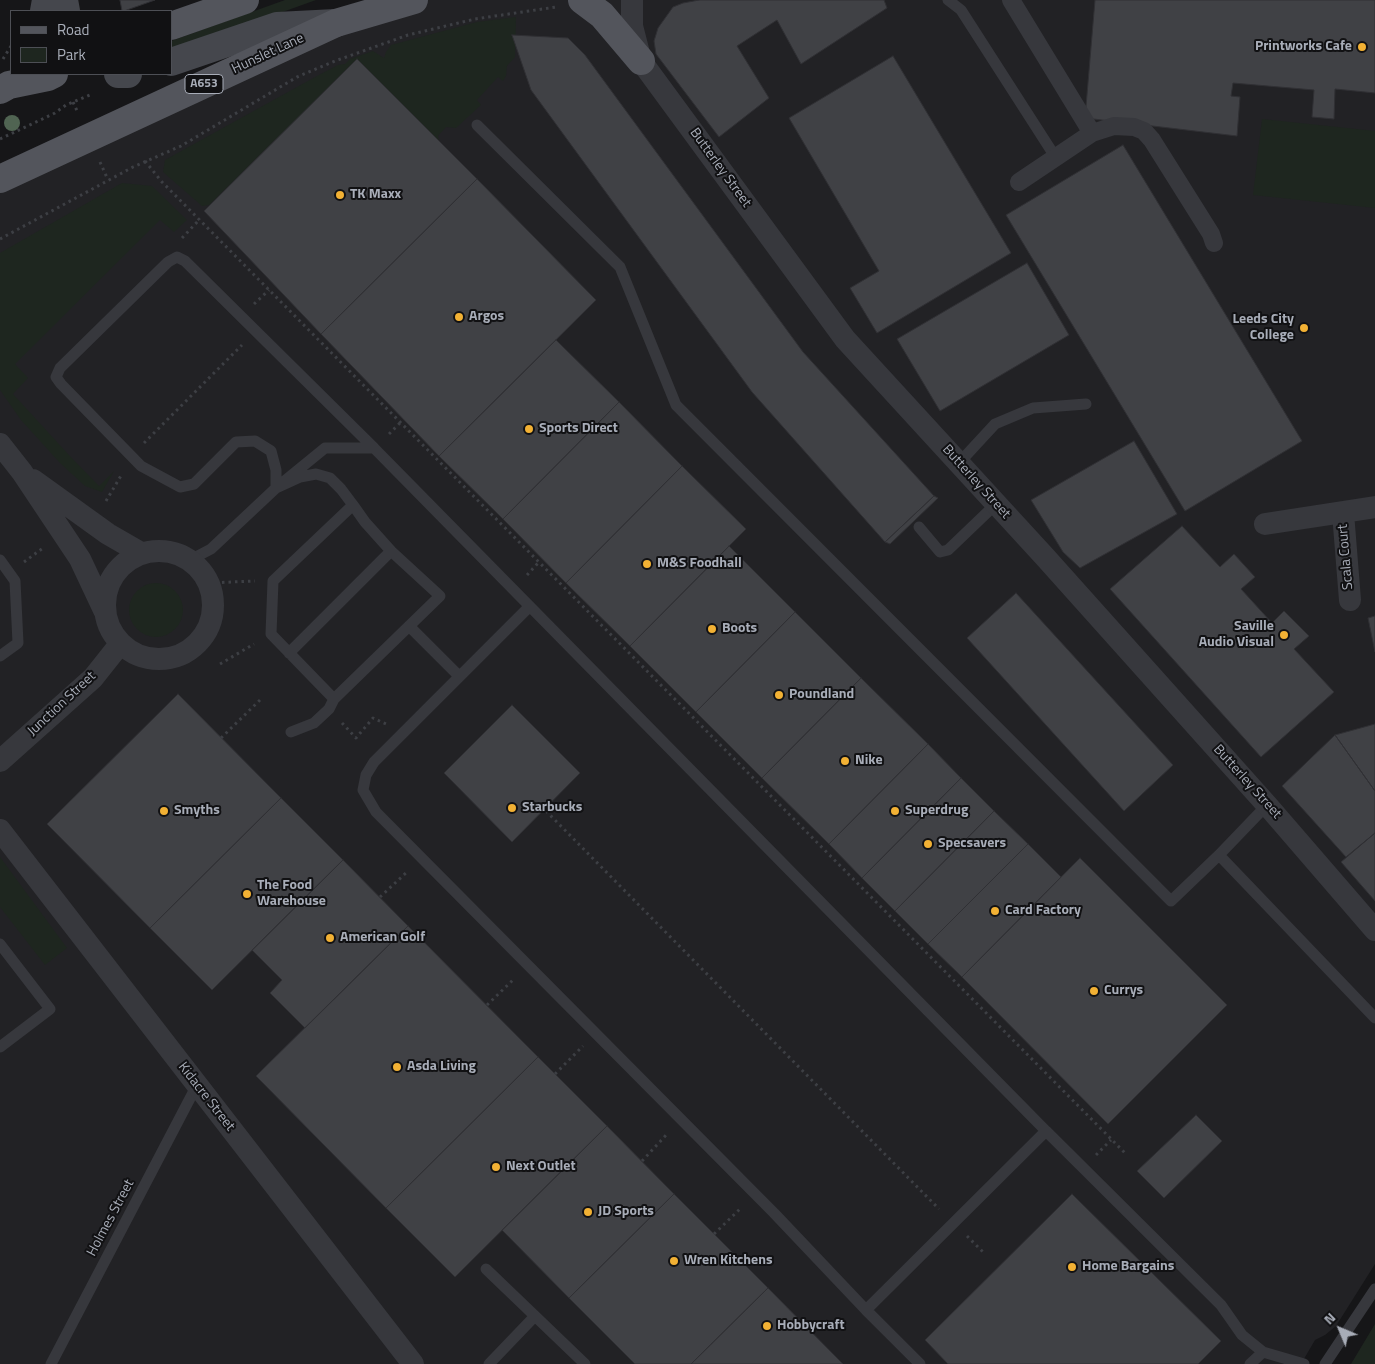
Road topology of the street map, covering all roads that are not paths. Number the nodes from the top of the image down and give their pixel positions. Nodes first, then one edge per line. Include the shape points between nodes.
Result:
1 (245, 0) edge
2 (414, 0) edge
3 (632, 0) edge
4 (948, 0) edge
5 (1011, 0) edge
6 (584, 2) edge
7 (960, 5) edge
8 (336, 22) junction
9 (172, 26) edge
10 (641, 61) junction
11 (172, 62) edge
12 (7, 75) edge
13 (52, 75) edge
14 (477, 125) dead end
15 (1092, 133) junction
16 (1056, 158) junction
17 (0, 179) edge
18 (1020, 182) dead end
19 (1214, 243) dead end
20 (1086, 404) dead end
21 (0, 444) edge
22 (374, 448) junction
23 (959, 463) junction
24 (22, 472) junction
25 (276, 488) junction
26 (996, 504) junction
27 (352, 505) junction
28 (1375, 507) edge
29 (1342, 513) junction
30 (1265, 524) dead end
31 (919, 528) dead end
32 (391, 550) junction
33 (140, 553) junction
34 (0, 560) edge
35 (190, 560) junction
36 (1350, 600) dead end
37 (529, 606) junction
38 (104, 611) junction
39 (409, 626) junction
40 (120, 644) junction
41 (289, 652) junction
42 (0, 656) edge
43 (459, 676) junction
44 (332, 704) junction
45 (291, 732) dead end
46 (0, 761) edge
47 (1267, 804) junction
48 (0, 830) edge
49 (1219, 855) junction
50 (1375, 930) edge
51 (0, 944) edge
52 (1375, 1018) edge
53 (0, 1047) edge
54 (197, 1085) junction
55 (1046, 1131) junction
56 (486, 1269) dead end
57 (1375, 1289) edge
58 (866, 1310) junction
59 (535, 1316) junction
60 (1262, 1352) junction
61 (51, 1364) edge
62 (413, 1364) edge
63 (489, 1364) edge
64 (585, 1364) edge
65 (920, 1364) edge
66 (1250, 1364) edge
67 (1304, 1364) edge
68 (1325, 1364) edge

1 - 9 main road
2 - 8 main road, Hunslet Lane / A653
3 - 10 street, Butterley Street via 632,26
4 - 7 lane
5 - 15 street
6 - 10 main road via 602,15
7 - 16 lane
8 - 11 main road, A653 via 277,26
8 - 17 main road, Hunslet Lane / A653
10 - 23 street, Butterley Street via 846,339
12 - 13 main road
14 - 49 lane via 620,267 676,405 1171,901
15 - 16 street
15 - 19 street via 1114,126 1144,131
16 - 18 street
20 - 23 lane via 1032,408 996,424
21 - 24 street
22 - 25 lane via 325,448
22 - 25 lane via 185,261 177,257 168,262 60,368 56,376 60,384 141,466 180,487 194,484 236,442 255,441 271,451
22 - 37 lane
23 - 26 street, Butterley Street
24 - 33 street
24 - 38 street via 80,559
25 - 27 lane via 316,474 330,478
25 - 35 lane via 211,549
26 - 31 lane via 948,550 940,552
26 - 47 street, Butterley Street
27 - 32 lane
27 - 41 lane via 273,581 271,634
28 - 29 street, Scala Court
29 - 30 street, Scala Court
29 - 36 street, Scala Court
32 - 39 lane via 440,596
32 - 41 lane
33 - 35 street via 175,552
33 - 38 street via 113,574 106,592
34 - 42 lane via 15,581 18,642
35 - 40 street via 209,583 213,598 213,614 197,644 183,654 167,659 150,659 134,654
37 - 43 lane
37 - 55 lane
38 - 40 street
39 - 43 lane
39 - 44 lane
40 - 46 street, Junction Street via 93,678
41 - 44 lane
43 - 58 lane via 366,774 363,790 376,812
44 - 45 lane via 314,723
47 - 49 lane
47 - 50 street, Butterley Street
48 - 54 street, Kidacre Street
49 - 52 lane
51 - 53 lane via 50,1008
54 - 61 lane, Holmes Street
54 - 62 street, Kidacre Street
55 - 58 lane
55 - 60 lane via 1221,1305 1242,1335
56 - 59 lane
57 - 68 lane
58 - 65 lane
59 - 63 lane
59 - 64 lane
60 - 66 lane
60 - 67 lane

